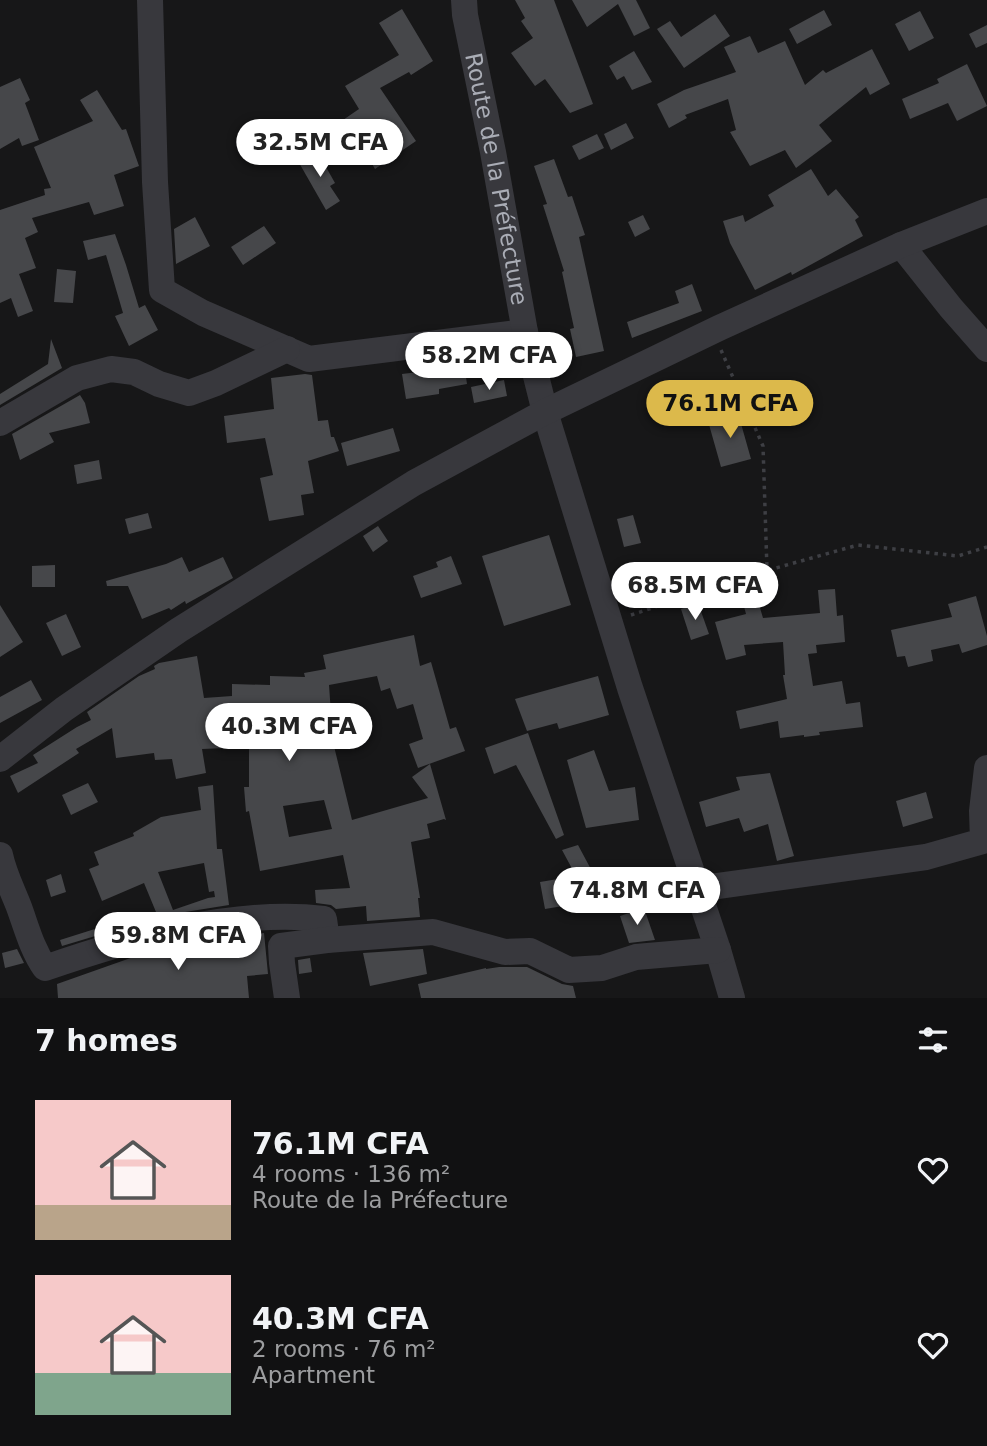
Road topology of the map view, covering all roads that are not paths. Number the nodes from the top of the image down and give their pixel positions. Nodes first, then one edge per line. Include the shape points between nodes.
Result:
1 (150, 0) edge
2 (464, 0) edge
3 (987, 211) edge
4 (901, 245) junction
5 (526, 332) junction
6 (287, 349) junction
7 (987, 349) edge
8 (545, 412) junction
9 (0, 423) edge
10 (0, 759) edge
11 (987, 768) edge
12 (985, 841) edge
13 (0, 855) edge
14 (696, 889) junction
15 (327, 940) junction
16 (718, 950) junction
17 (286, 998) edge
18 (732, 998) edge

1 - 6 street via 162,290
2 - 5 street, Route de la Préfecture
3 - 4 street
4 - 7 street
4 - 8 street
5 - 6 street via 309,359
5 - 8 street, Route de la Préfecture
6 - 9 street via 189,393 134,372 111,369 77,377
8 - 10 street via 414,483 179,630
8 - 14 street, Route de la Préfecture
11 - 12 street via 982,811
12 - 14 street via 926,857
13 - 15 street via 3,872 45,968 181,929 246,919 324,919
14 - 16 street, Route de la Préfecture
15 - 16 street via 433,932 505,952 530,951 569,970 602,968 636,957
15 - 17 street via 281,946
16 - 18 street, Route de la Préfecture

